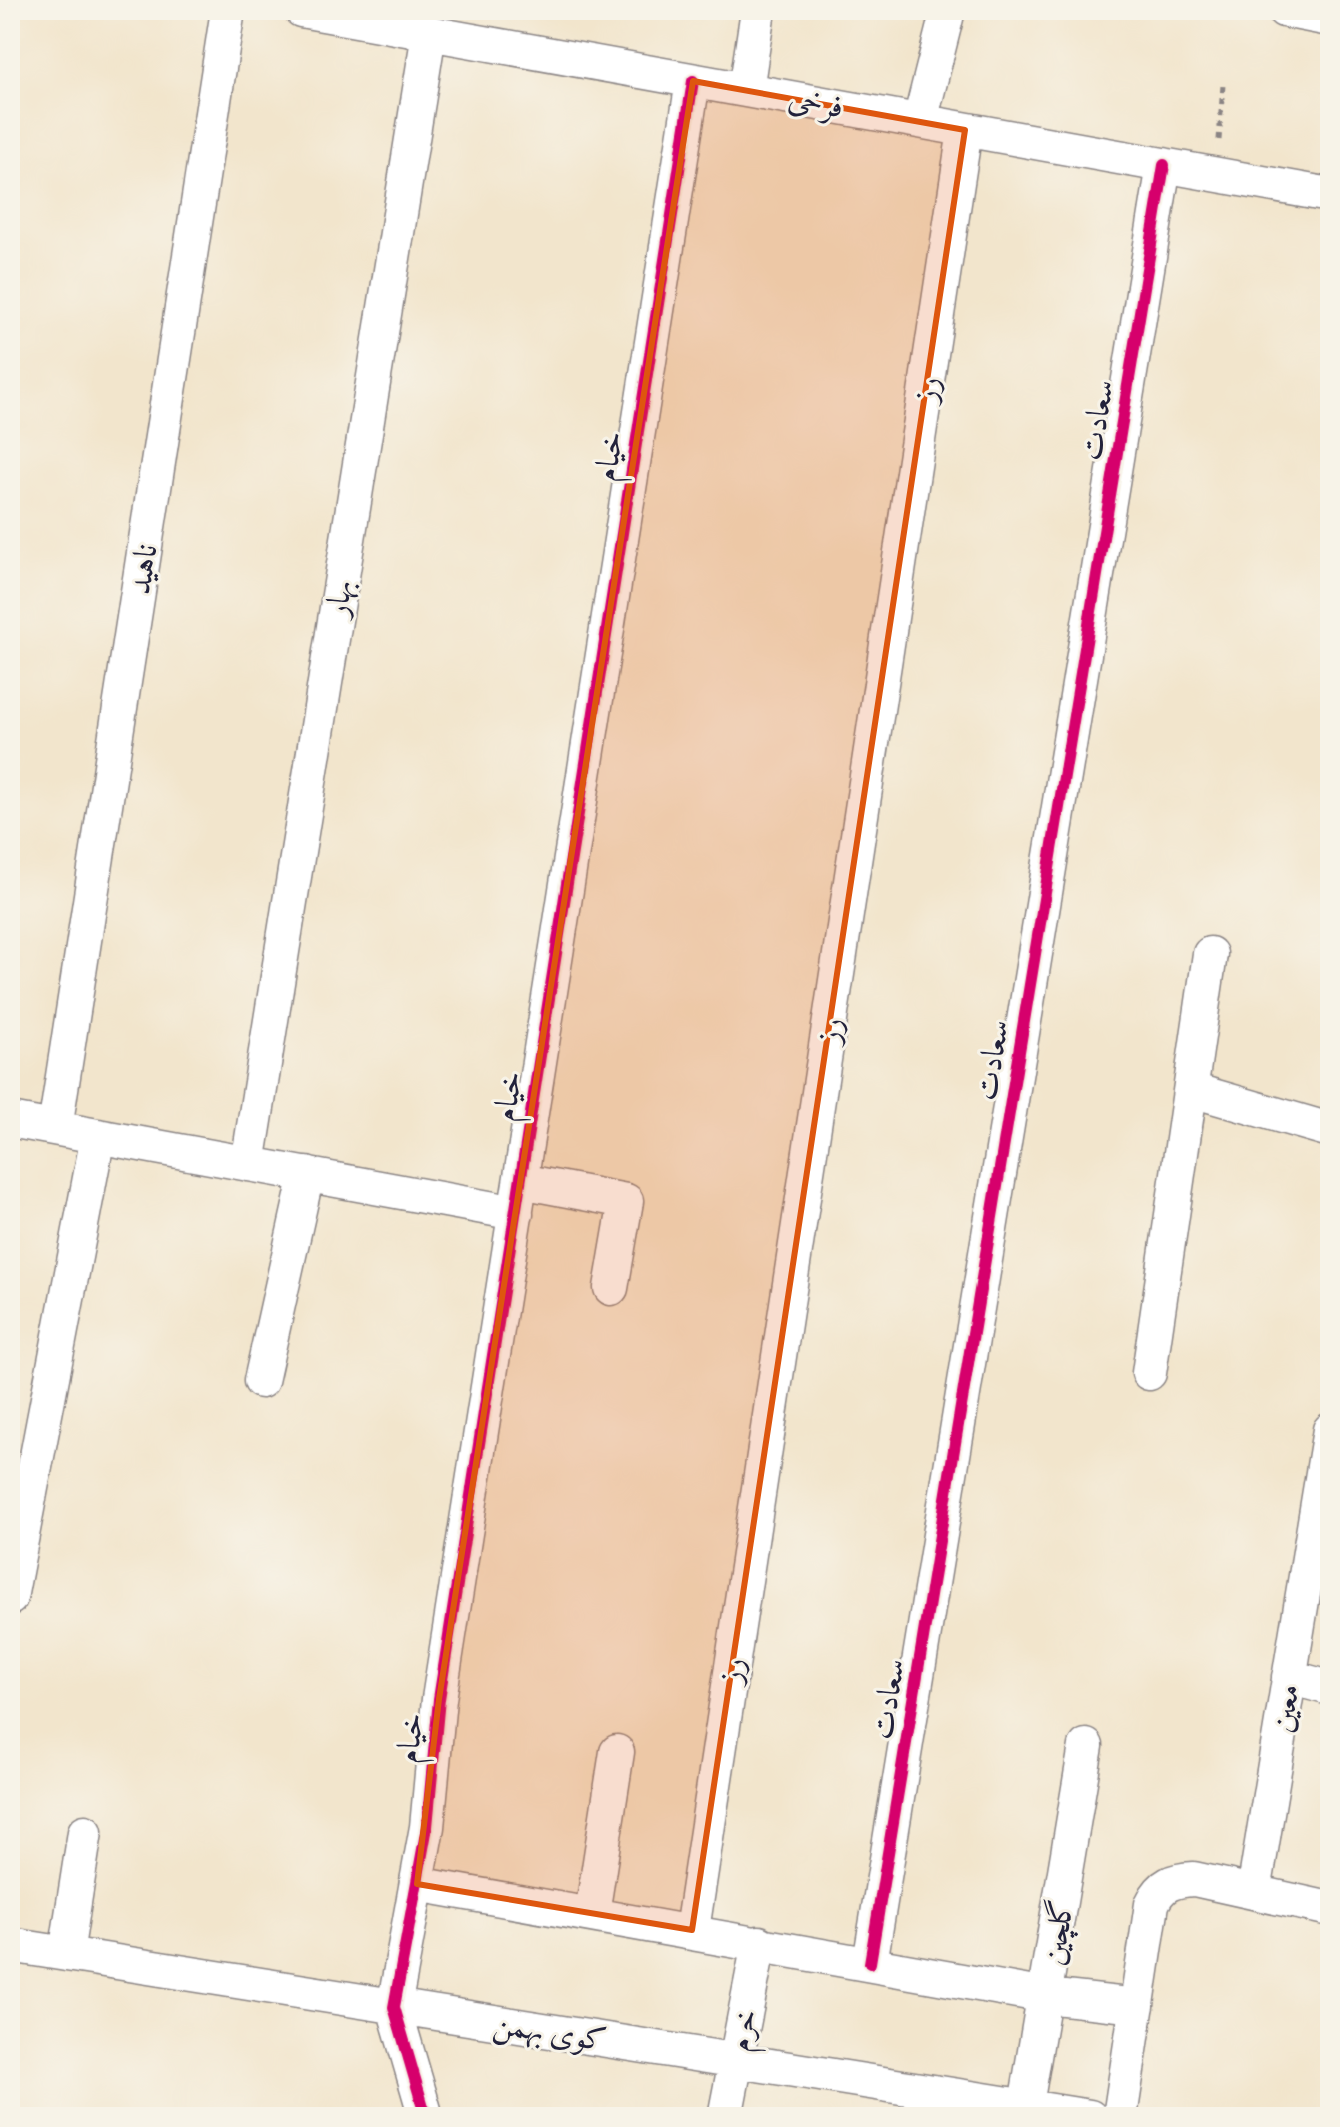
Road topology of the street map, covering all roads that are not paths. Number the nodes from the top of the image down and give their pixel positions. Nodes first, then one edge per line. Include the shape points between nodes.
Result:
1 (228, 10) edge
2 (301, 10) edge
3 (758, 10) edge
4 (948, 10) edge
5 (1284, 10) edge
6 (1330, 19) edge
7 (471, 25) edge
8 (429, 33) junction
9 (693, 81) junction
10 (746, 90) junction
11 (920, 121) junction
12 (965, 130) junction
13 (1164, 165) junction
14 (1330, 195) edge
15 (1210, 954) dead end
16 (1192, 1090) junction
17 (10, 1120) edge
18 (55, 1128) junction
19 (1330, 1130) edge
20 (98, 1136) junction
21 (248, 1164) junction
22 (307, 1174) junction
23 (518, 1197) junction
24 (611, 1288) dead end
25 (1149, 1373) dead end
26 (261, 1381) dead end
27 (1330, 1430) edge
28 (10, 1598) edge
29 (1289, 1677) junction
30 (1330, 1688) edge
31 (1086, 1746) dead end
32 (617, 1752) dead end
33 (85, 1832) dead end
34 (417, 1884) junction
35 (1254, 1892) junction
36 (1330, 1909) edge
37 (592, 1914) junction
38 (692, 1930) junction
39 (759, 1943) junction
40 (10, 1945) edge
41 (66, 1954) junction
42 (870, 1963) junction
43 (1046, 1996) junction
44 (1137, 2006) junction
45 (394, 2007) junction
46 (735, 2061) junction
47 (1025, 2112) edge
48 (426, 2117) edge
49 (725, 2117) edge
50 (1090, 2117) edge
51 (1120, 2117) edge

1 - 18 street, ناهید
2 - 8 street, فرخی
3 - 10 street
4 - 11 street
5 - 6 street
7 - 8 street, فرخی
7 - 9 street, فرخی
8 - 21 street, بهار
9 - 10 street, فرخی
9 - 23 street, خیام
10 - 11 street, فرخی
11 - 12 street, فرخی
12 - 13 street, فرخی
12 - 38 street, رز
13 - 14 street, فرخی
13 - 42 street, سعادت
15 - 16 street
16 - 19 street
16 - 25 street
17 - 18 street
18 - 20 street
20 - 21 street
20 - 28 street
21 - 22 street
22 - 23 street
22 - 26 street
23 - 24 street via 626,1201
23 - 34 street, خیام via 439,1699
27 - 29 street, معین
29 - 30 street
29 - 35 street, معین
31 - 43 street, گلچین
32 - 37 street
33 - 41 street
34 - 37 street
34 - 45 street, خیام
35 - 36 street
35 - 44 street via 1194,1879 1175,1880 1159,1890 1152,1904
37 - 38 street
38 - 39 street
39 - 42 street
39 - 46 street, خرم
40 - 41 street, کوی بهمن
41 - 45 street, کوی بهمن
42 - 43 street
43 - 44 street
43 - 47 street, گلچین
44 - 51 street
45 - 46 street, کوی بهمن
45 - 48 street, خیام
46 - 47 street, کوی بهمن
46 - 49 street, خرم
47 - 50 street, کوی بهمن

